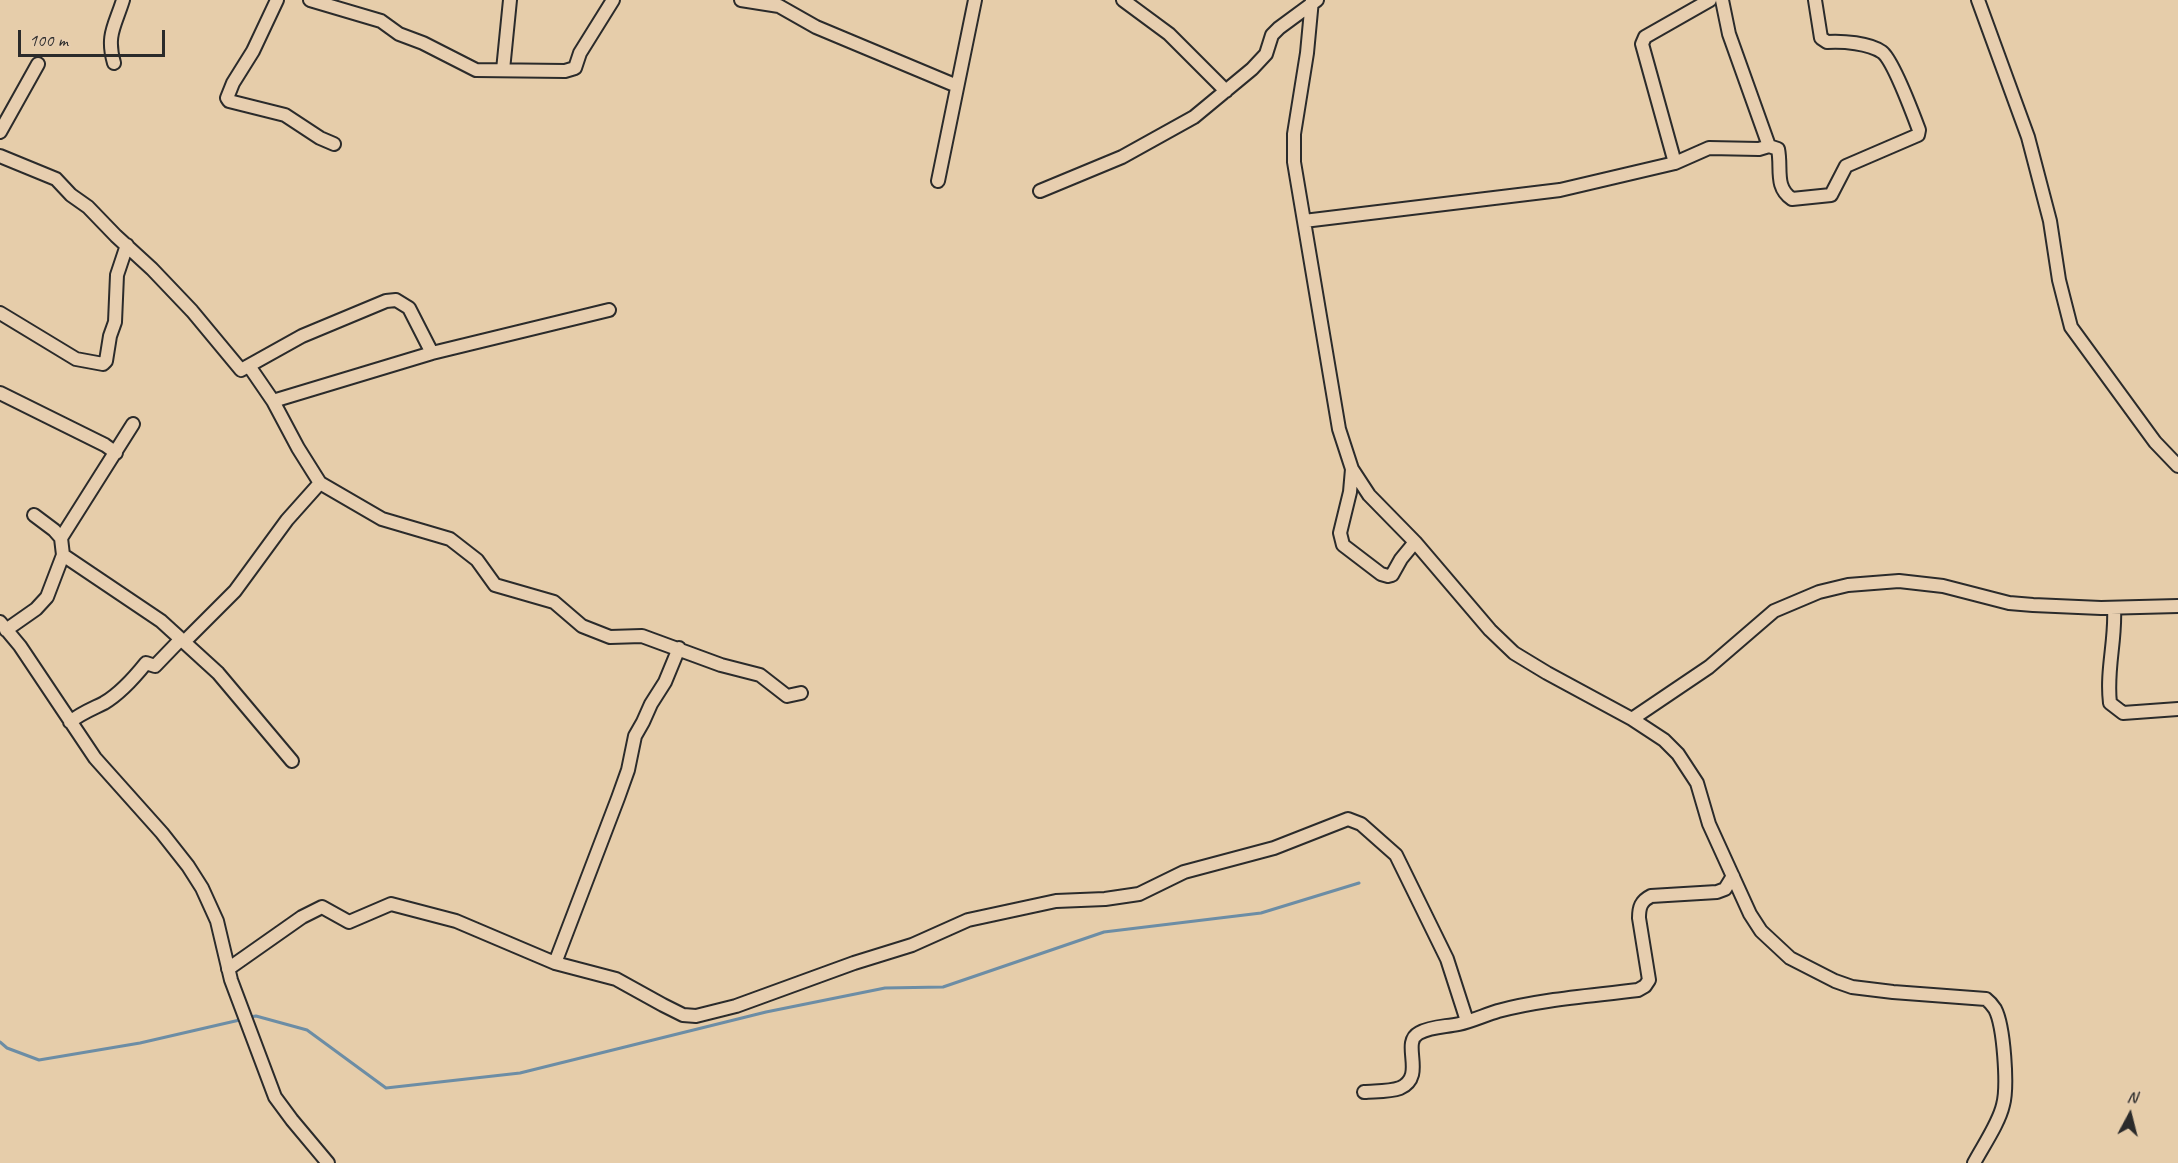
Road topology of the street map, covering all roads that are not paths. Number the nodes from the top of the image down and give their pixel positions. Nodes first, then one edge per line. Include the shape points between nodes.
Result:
1 (123, 0) edge
2 (277, 0) edge
3 (310, 0) edge
4 (510, 0) edge
5 (613, 0) edge
6 (741, 0) edge
7 (1123, 0) edge
8 (1710, 0) edge
9 (1722, 0) edge
10 (1815, 0) edge
11 (1978, 0) edge
12 (1314, 1) edge
13 (972, 2) edge
14 (114, 63) dead end
15 (38, 64) dead end
16 (503, 70) junction
17 (957, 86) junction
18 (1226, 91) junction
19 (0, 132) edge
20 (334, 144) dead end
21 (1769, 146) junction
22 (0, 156) edge
23 (1675, 163) junction
24 (938, 181) dead end
25 (1040, 191) dead end
26 (1304, 221) junction
27 (127, 245) junction
28 (609, 310) dead end
29 (0, 313) edge
30 (432, 353) junction
31 (249, 366) junction
32 (0, 393) edge
33 (273, 401) junction
34 (133, 424) dead end
35 (116, 453) junction
36 (2178, 466) edge
37 (1352, 469) junction
38 (320, 483) junction
39 (34, 515) dead end
40 (61, 538) junction
41 (1415, 542) junction
42 (63, 555) junction
43 (2178, 606) edge
44 (2114, 608) junction
45 (3, 626) edge
46 (183, 640) junction
47 (679, 648) junction
48 (801, 693) dead end
49 (2178, 710) edge
50 (1632, 719) junction
51 (70, 722) junction
52 (292, 761) dead end
53 (1733, 876) junction
54 (555, 963) junction
55 (228, 969) junction
56 (1467, 1022) junction
57 (1364, 1092) dead end
58 (328, 1163) edge
59 (1974, 1163) edge

1 - 14 street via 109,46
2 - 20 street via 227,98 285,115
3 - 16 street via 381,21 399,34 476,70
4 - 16 street
5 - 16 street via 575,68
6 - 17 street via 779,6 816,27
7 - 18 street via 1169,34
8 - 23 street via 1645,37 1642,44
9 - 21 street via 1729,34
10 - 21 street via 1821,38 1873,47 1888,57 1918,135 1846,166 1831,195 1792,200 1780,185 1778,149
11 - 36 street via 2028,137 2071,327 2155,442
12 - 18 street via 1272,35 1266,54
12 - 26 street via 1294,134 1294,162
13 - 17 street
15 - 19 street
17 - 24 street
18 - 25 street via 1194,117 1122,157
21 - 23 street via 1709,148
22 - 27 street via 56,179
23 - 26 street via 1560,190
26 - 37 street via 1339,429
27 - 29 street via 117,275 115,321 103,364 76,359
27 - 31 street via 192,311 241,370
28 - 30 street
30 - 31 street via 409,308 396,300 302,336
30 - 33 street
31 - 33 street
32 - 35 street
33 - 38 street
34 - 35 street
35 - 40 street
37 - 41 street via 1369,495
37 - 41 street via 1340,533 1342,545 1388,576
38 - 46 street via 287,520 235,591
38 - 47 street via 382,519 450,539 477,560 495,585 554,602 582,626 610,637 642,636
39 - 40 street
40 - 42 street
41 - 50 street via 1514,653
42 - 45 street via 47,597 36,609
42 - 46 street
43 - 44 street
44 - 49 street via 2107,682 2109,703 2122,713
44 - 50 street via 2009,603 1943,586 1899,581 1848,585 1774,610 1709,667
45 - 51 street
46 - 51 street via 155,666 146,663 122,690
46 - 52 street via 218,673
47 - 48 street via 760,675 787,696
47 - 54 street via 635,736 628,770
50 - 53 street via 1664,740 1697,783 1709,824
51 - 55 street via 95,758 188,866 217,921
53 - 56 street via 1725,889 1717,892 1651,896 1643,900 1639,918 1649,980 1638,990 1533,1004
53 - 59 street via 1761,931 1790,958 1809,969 1852,987 1986,999 1991,1004 2000,1028 2006,1088 2003,1107
54 - 55 street via 456,921 391,904 349,922 322,907
54 - 56 street via 616,979 683,1014 696,1016 912,945 968,920 1056,902 1139,894 1184,872 1275,848 1348,819 1361,824 1396,855 1447,959
55 - 58 street via 275,1097
56 - 57 street via 1432,1027 1416,1034 1411,1044 1411,1079 1401,1087

